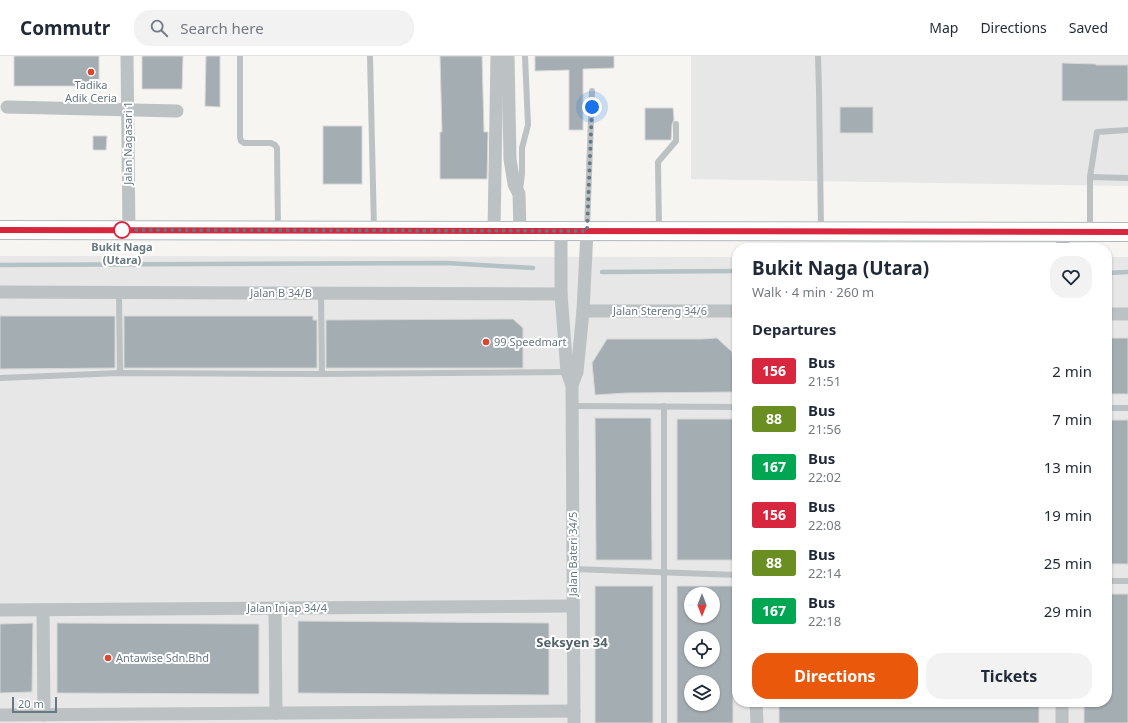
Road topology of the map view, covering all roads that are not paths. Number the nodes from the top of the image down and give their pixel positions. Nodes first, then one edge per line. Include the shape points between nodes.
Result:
1 (127, 56) edge
2 (240, 56) edge
3 (370, 56) edge
4 (497, 56) edge
5 (508, 56) edge
6 (525, 56) edge
7 (818, 56) edge
8 (592, 91) dead end
9 (7, 107) dead end
10 (128, 109) junction
11 (177, 111) dead end
12 (676, 124) dead end
13 (1128, 130) edge
14 (1090, 177) junction
15 (1128, 178) edge
16 (519, 194) junction
17 (0, 230) edge
18 (129, 230) junction
19 (278, 230) junction
20 (374, 231) junction
21 (494, 231) junction
22 (520, 231) junction
23 (561, 231) junction
24 (587, 231) junction
25 (660, 231) junction
26 (821, 232) junction
27 (1090, 232) junction
28 (1128, 232) edge
29 (1063, 240) edge
30 (0, 292) edge
31 (119, 293) junction
32 (321, 293) junction
33 (561, 294) junction
34 (732, 311) edge
35 (583, 312) junction
36 (1112, 314) edge
37 (1128, 314) edge
38 (572, 372) junction
39 (120, 373) junction
40 (322, 374) junction
41 (0, 378) edge
42 (572, 406) junction
43 (664, 406) junction
44 (732, 406) edge
45 (1112, 408) edge
46 (1128, 408) edge
47 (573, 569) junction
48 (663, 572) junction
49 (732, 575) edge
50 (1112, 581) edge
51 (1128, 581) edge
52 (573, 606) junction
53 (275, 608) junction
54 (0, 610) edge
55 (43, 610) junction
56 (756, 707) edge
57 (1062, 707) edge
58 (0, 715) edge
59 (44, 715) junction
60 (276, 716) junction
61 (574, 717) edge
62 (30, 719) edge
63 (664, 723) edge
64 (757, 723) edge
65 (1062, 723) edge

1 - 10 street, Jalan Nagasari 1
2 - 19 lane via 240,137 244,143 271,143 277,148
3 - 20 lane
4 - 21 street
5 - 16 street via 510,158 514,184
6 - 16 lane via 528,125 522,148
7 - 26 lane
8 - 24 lane
9 - 10 street
10 - 11 street
10 - 18 street, Jalan Nagasari 1
12 - 25 lane via 676,141 658,162
13 - 14 lane via 1097,132
14 - 15 lane
14 - 27 lane
16 - 22 street
17 - 18 main road
18 - 19 main road
19 - 20 main road
20 - 21 main road
21 - 22 main road
22 - 23 main road
23 - 24 main road
23 - 33 street
24 - 25 main road
24 - 35 street
25 - 26 main road
26 - 29 main road
27 - 28 main road
27 - 29 main road
30 - 31 street, Jalan B 34/B
31 - 32 street, Jalan B 34/B
31 - 39 lane
32 - 33 street, Jalan B 34/B
32 - 40 lane
33 - 38 street
34 - 35 street, Jalan Stereng 34/6
35 - 38 street
36 - 37 street
38 - 40 lane
38 - 42 street, Jalan Bateri 34/5
39 - 40 lane
39 - 41 lane
42 - 43 lane
42 - 47 street, Jalan Bateri 34/5
43 - 44 lane
43 - 48 lane
45 - 46 lane
47 - 48 lane
47 - 52 street, Jalan Bateri 34/5
48 - 49 lane
48 - 63 lane
50 - 51 lane
52 - 53 street, Jalan Injap 34/4
52 - 61 street, Jalan Bateri 34/5
53 - 55 street, Jalan Injap 34/4
53 - 60 street
54 - 55 street, Jalan Injap 34/4
55 - 59 street
56 - 64 street
57 - 65 street
58 - 62 street
59 - 60 street
59 - 62 street
60 - 61 street via 554,711

